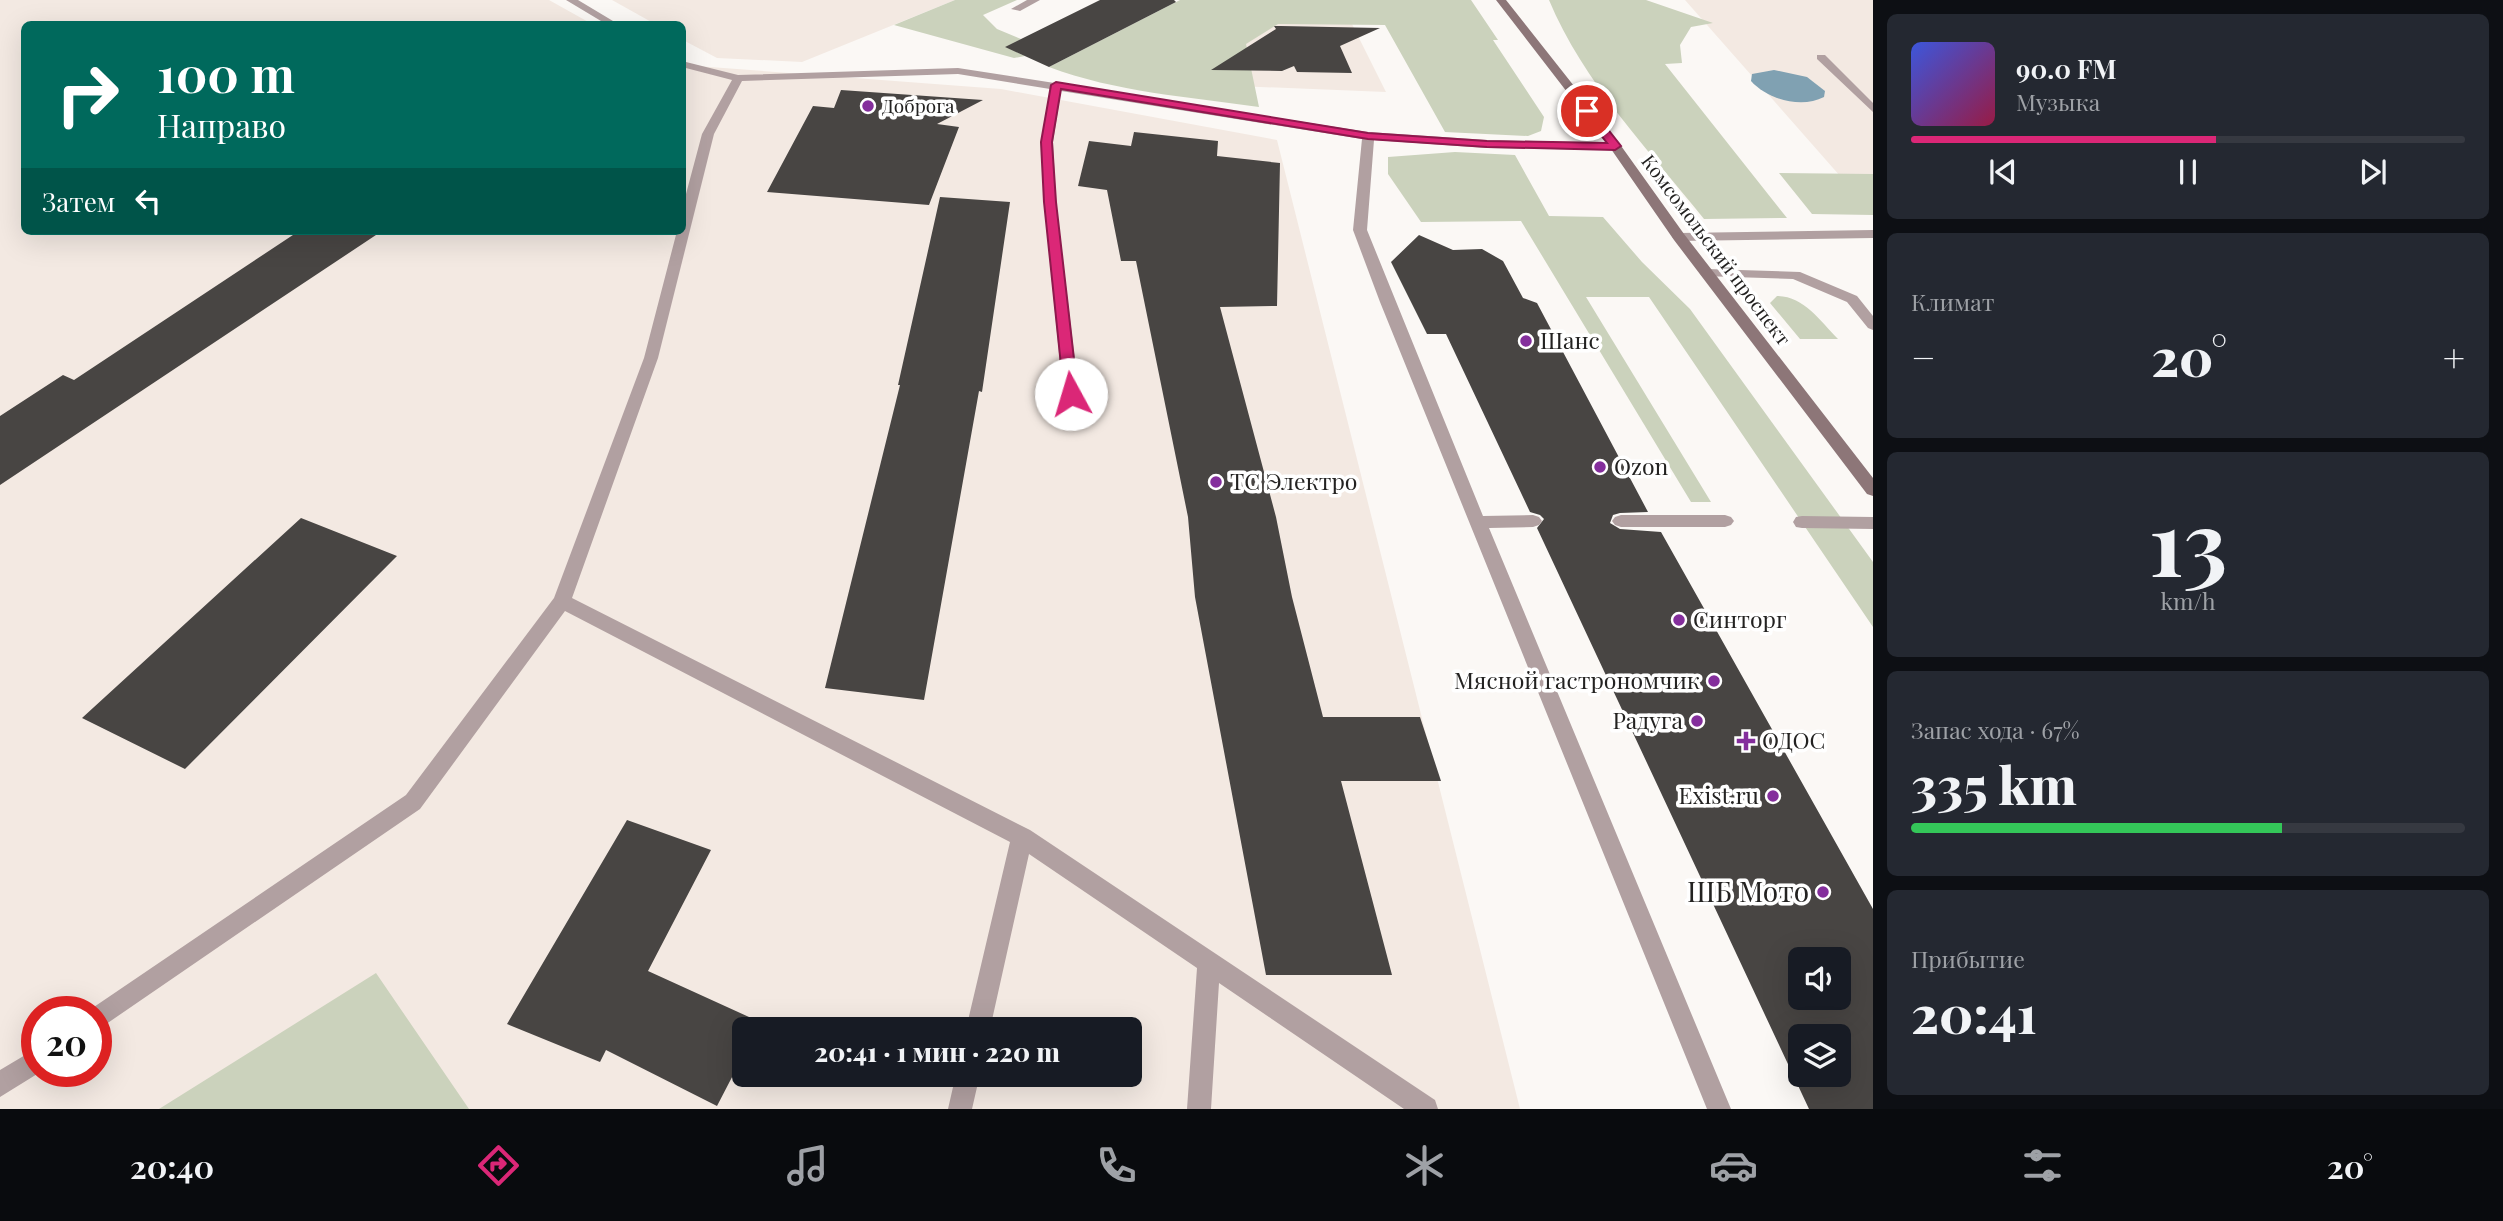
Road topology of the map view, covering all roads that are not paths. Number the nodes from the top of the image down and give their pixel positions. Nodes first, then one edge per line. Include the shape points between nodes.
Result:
1 (571, 0) edge
2 (1035, 0) edge
3 (1502, 0) edge
4 (1016, 9) dead end
5 (608, 21) edge
6 (1821, 57) dead end
7 (686, 65) edge
8 (738, 78) junction
9 (1056, 85) junction
10 (1873, 109) edge
11 (1368, 136) junction
12 (1615, 146) junction
13 (686, 220) edge
14 (1873, 234) edge
15 (682, 235) edge
16 (1679, 237) junction
17 (1707, 273) junction
18 (1873, 325) edge
19 (1071, 394) dead end
20 (1873, 490) edge
21 (1533, 521) dead end
22 (1621, 521) dead end
23 (1724, 521) dead end
24 (1478, 522) junction
25 (1802, 522) dead end
26 (1873, 523) edge
27 (562, 601) junction
28 (1022, 837) junction
29 (1209, 963) junction
30 (112, 1008) edge
31 (981, 1017) edge
32 (21, 1071) edge
33 (0, 1085) edge
34 (965, 1087) edge
35 (960, 1109) edge
36 (1199, 1109) edge
37 (1426, 1109) edge
38 (1719, 1109) edge

1 - 5 lane
2 - 4 lane
3 - 12 main road, Комсомольский проспект
6 - 10 lane
7 - 8 lane
8 - 9 lane via 958,71
8 - 13 lane via 708,134
9 - 11 lane
9 - 19 lane via 1047,142
11 - 12 lane
11 - 24 lane via 1360,230
12 - 16 main road, Комсомольский проспект
14 - 16 lane
15 - 27 lane via 651,358
16 - 17 main road, Комсомольский проспект
17 - 18 lane via 1795,275 1852,299
17 - 20 main road, Комсомольский проспект
21 - 24 lane
22 - 23 lane
24 - 38 lane
25 - 26 lane
27 - 28 lane
27 - 30 lane via 413,802
28 - 29 lane
28 - 31 lane
29 - 36 lane
29 - 37 lane
32 - 33 lane
34 - 35 lane

